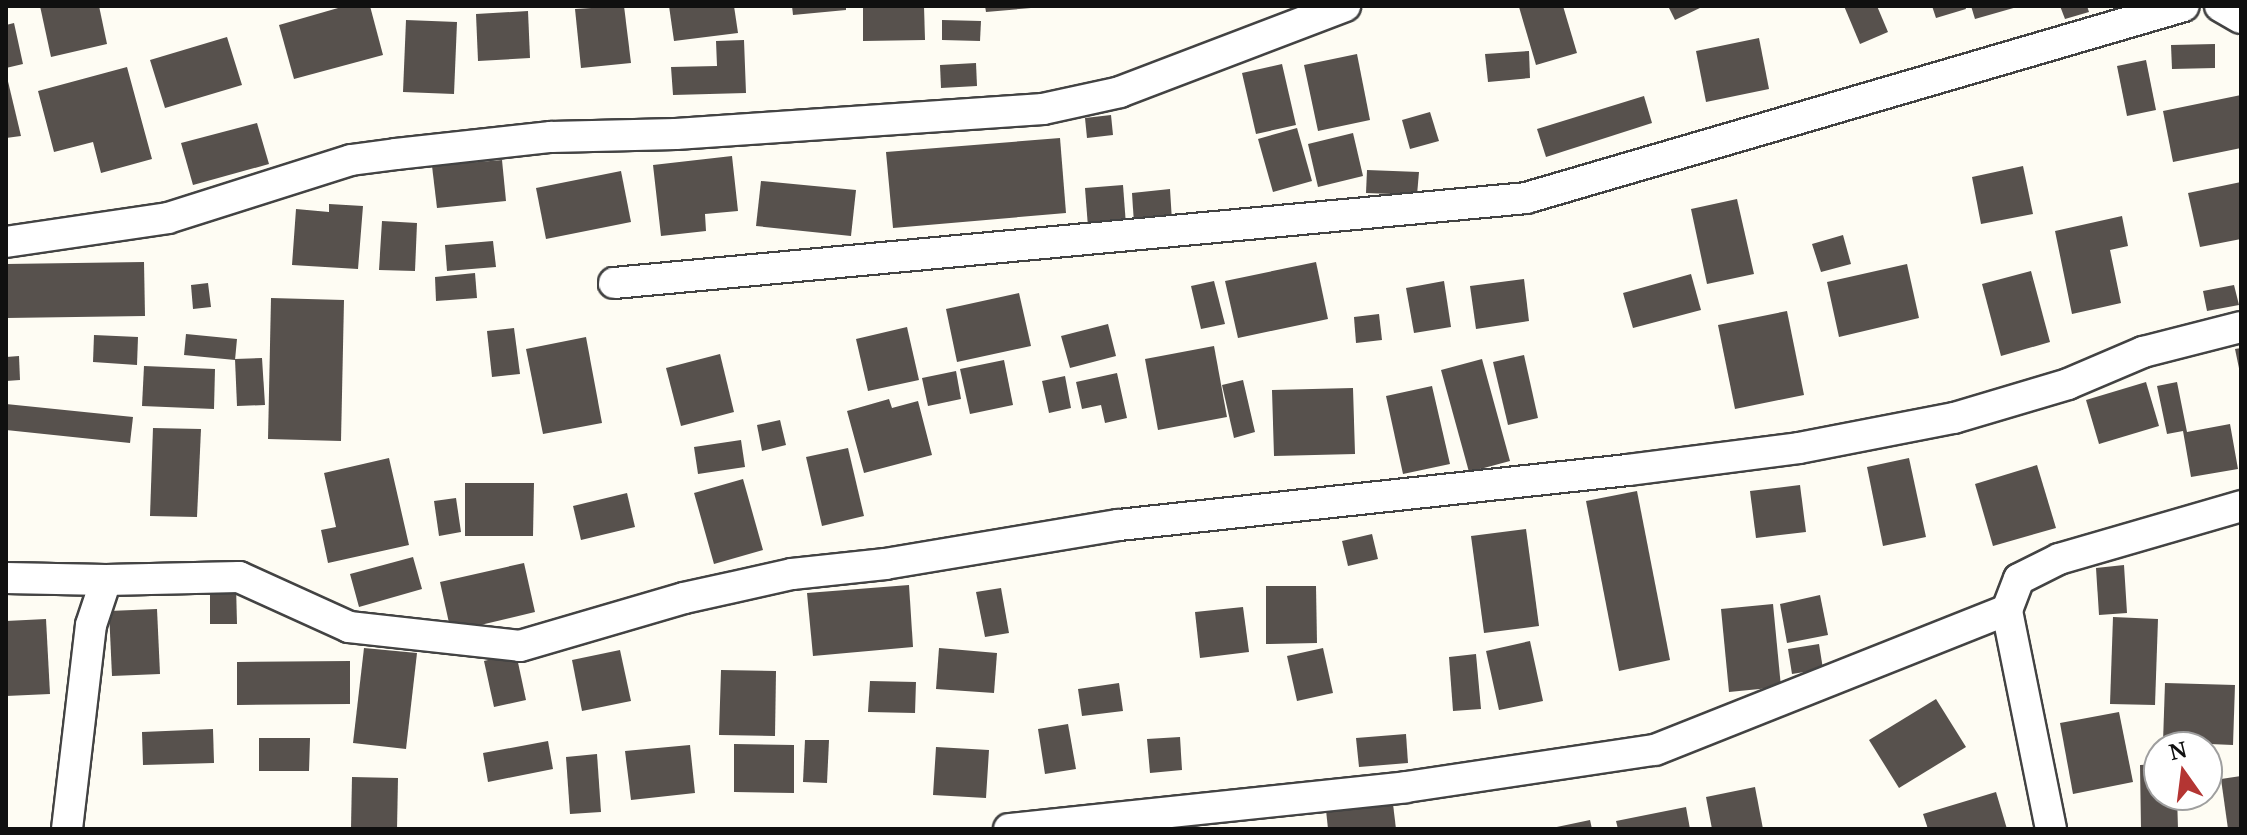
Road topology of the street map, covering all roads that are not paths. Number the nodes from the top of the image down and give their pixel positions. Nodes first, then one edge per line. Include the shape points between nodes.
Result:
1 (1345, 6) edge
2 (2184, 6) edge
3 (2220, 6) edge
4 (2241, 18) edge
5 (6, 242) edge
6 (614, 283) dead end
7 (2241, 327) edge
8 (2241, 506) edge
9 (6, 578) edge
10 (106, 580) junction
11 (2007, 610) junction
12 (67, 829) edge
13 (1009, 829) edge
14 (2051, 829) edge

1 - 5 street via 1120,92 1043,109 676,134 551,137 396,154 351,160 168,218
2 - 6 street via 1526,198
3 - 4 street
7 - 10 street via 2143,352 2068,384 1954,418 1799,448 1119,525 792,574 684,598 520,646 349,627 239,577
8 - 11 street via 2059,559 2019,579
9 - 10 street
10 - 12 street via 91,625
11 - 13 street via 1655,750 1406,787
11 - 14 street

